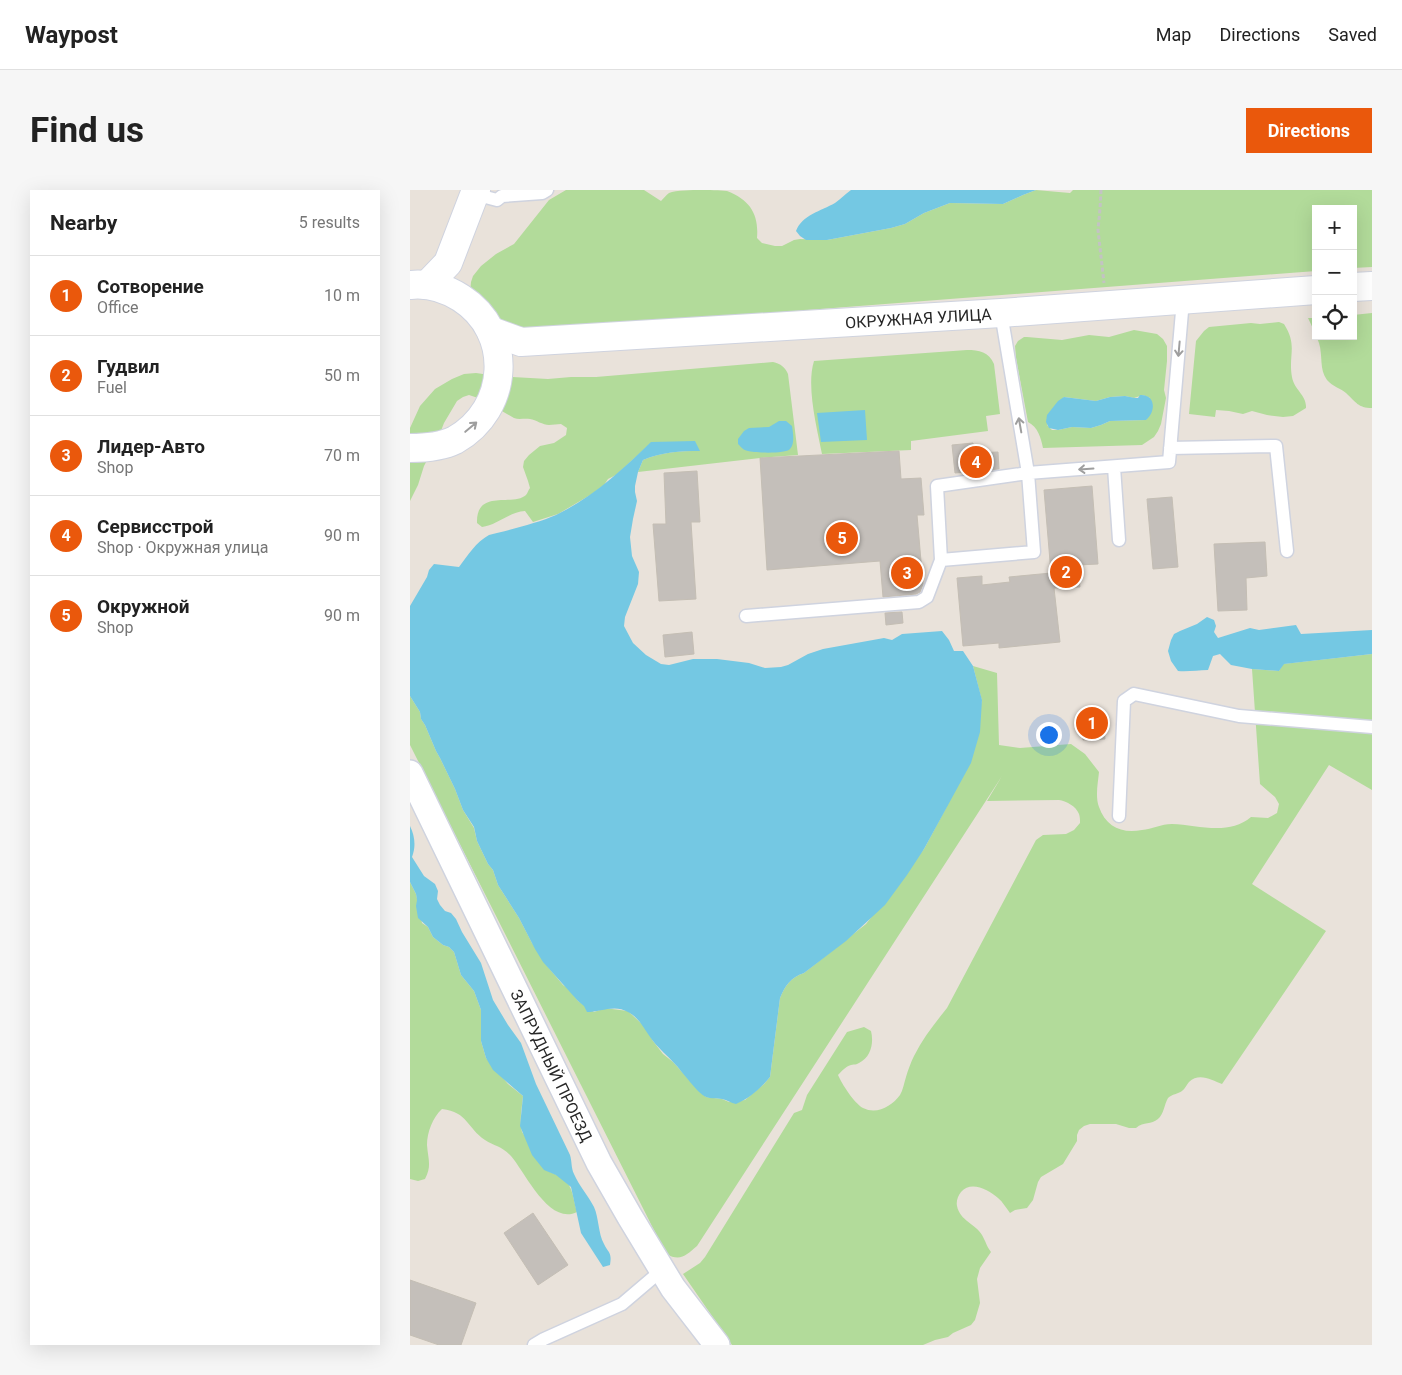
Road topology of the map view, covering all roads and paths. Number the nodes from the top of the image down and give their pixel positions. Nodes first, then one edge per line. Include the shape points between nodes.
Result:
1 (1101, 190) edge
2 (543, 191) edge
3 (475, 192) edge
4 (1100, 253) dead end
5 (448, 263) junction
6 (418, 285) edge
7 (1372, 286) edge
8 (1357, 287) edge
9 (1312, 290) edge
10 (456, 294) junction
11 (1183, 300) junction
12 (1000, 313) junction
13 (491, 331) junction
14 (521, 342) junction
15 (498, 360) junction
16 (410, 448) edge
17 (1170, 448) junction
18 (1114, 467) junction
19 (1028, 473) junction
20 (1119, 540) dead end
21 (1287, 551) dead end
22 (941, 560) junction
23 (746, 616) dead end
24 (1372, 727) edge
25 (410, 773) edge
26 (1119, 816) dead end
27 (662, 1270) junction
28 (534, 1345) edge
29 (717, 1345) edge

1 - 4 path
2 - 3 lane via 502,196 496,200
3 - 5 main road
5 - 6 main road
5 - 10 main road
6 - 10 main road via 450,290
7 - 8 main road
9 - 11 main road, ОКРУЖНАЯ УЛИЦА
10 - 13 main road via 472,305
11 - 12 main road, ОКРУЖНАЯ УЛИЦА
11 -> 17 lane
12 - 14 main road, ОКРУЖНАЯ УЛИЦА
19 -> 12 lane
13 - 14 main road
13 - 15 main road
14 - 15 main road
16 -> 15 main road via 428,448 454,440 475,425 491,403 499,378
17 - 18 lane via 1169,462
17 - 21 lane via 1276,446
18 -> 19 lane
18 - 20 lane
19 - 22 lane via 937,486
19 - 22 lane via 1034,552
22 - 23 lane via 926,597 920,602
24 - 26 lane via 1239,716 1134,694 1124,701
25 - 27 street, ЗАПРУДНЫЙ ПРОЕЗД via 599,1163
27 - 28 lane via 622,1304
27 - 29 street, ЗАПРУДНЫЙ ПРОЕЗД

